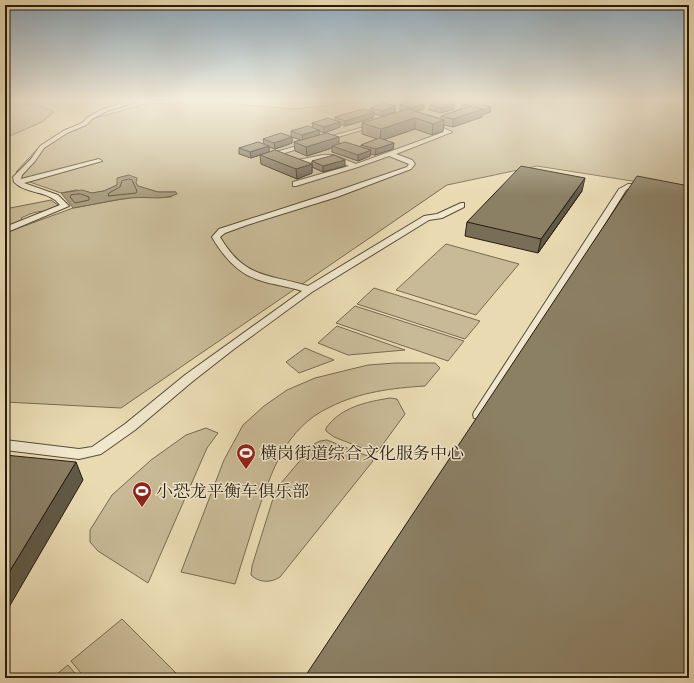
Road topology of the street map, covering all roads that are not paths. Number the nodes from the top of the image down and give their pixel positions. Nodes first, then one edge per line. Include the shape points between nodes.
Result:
1 (65, 132) edge
2 (349, 132) edge
3 (449, 132) edge
4 (390, 154) junction
5 (99, 161) dead end
6 (356, 166) junction
7 (18, 182) junction
8 (296, 184) dead end
9 (660, 189) edge
10 (461, 205) dead end
11 (5, 230) edge
12 (309, 290) junction
13 (471, 427) edge
14 (5, 445) edge

1 - 7 street via 47,143 21,171 17,177
2 - 6 street via 277,155 297,162 333,157
3 - 4 street
4 - 6 street
4 - 12 street via 412,164 409,168 334,195 222,231 216,237 245,270 260,278
5 - 7 street
6 - 8 street
7 - 11 street via 52,194 62,201 66,208
9 - 13 street via 638,185 623,189
10 - 12 street via 439,216 427,218
12 - 14 street via 224,351 130,427 96,451 79,454

